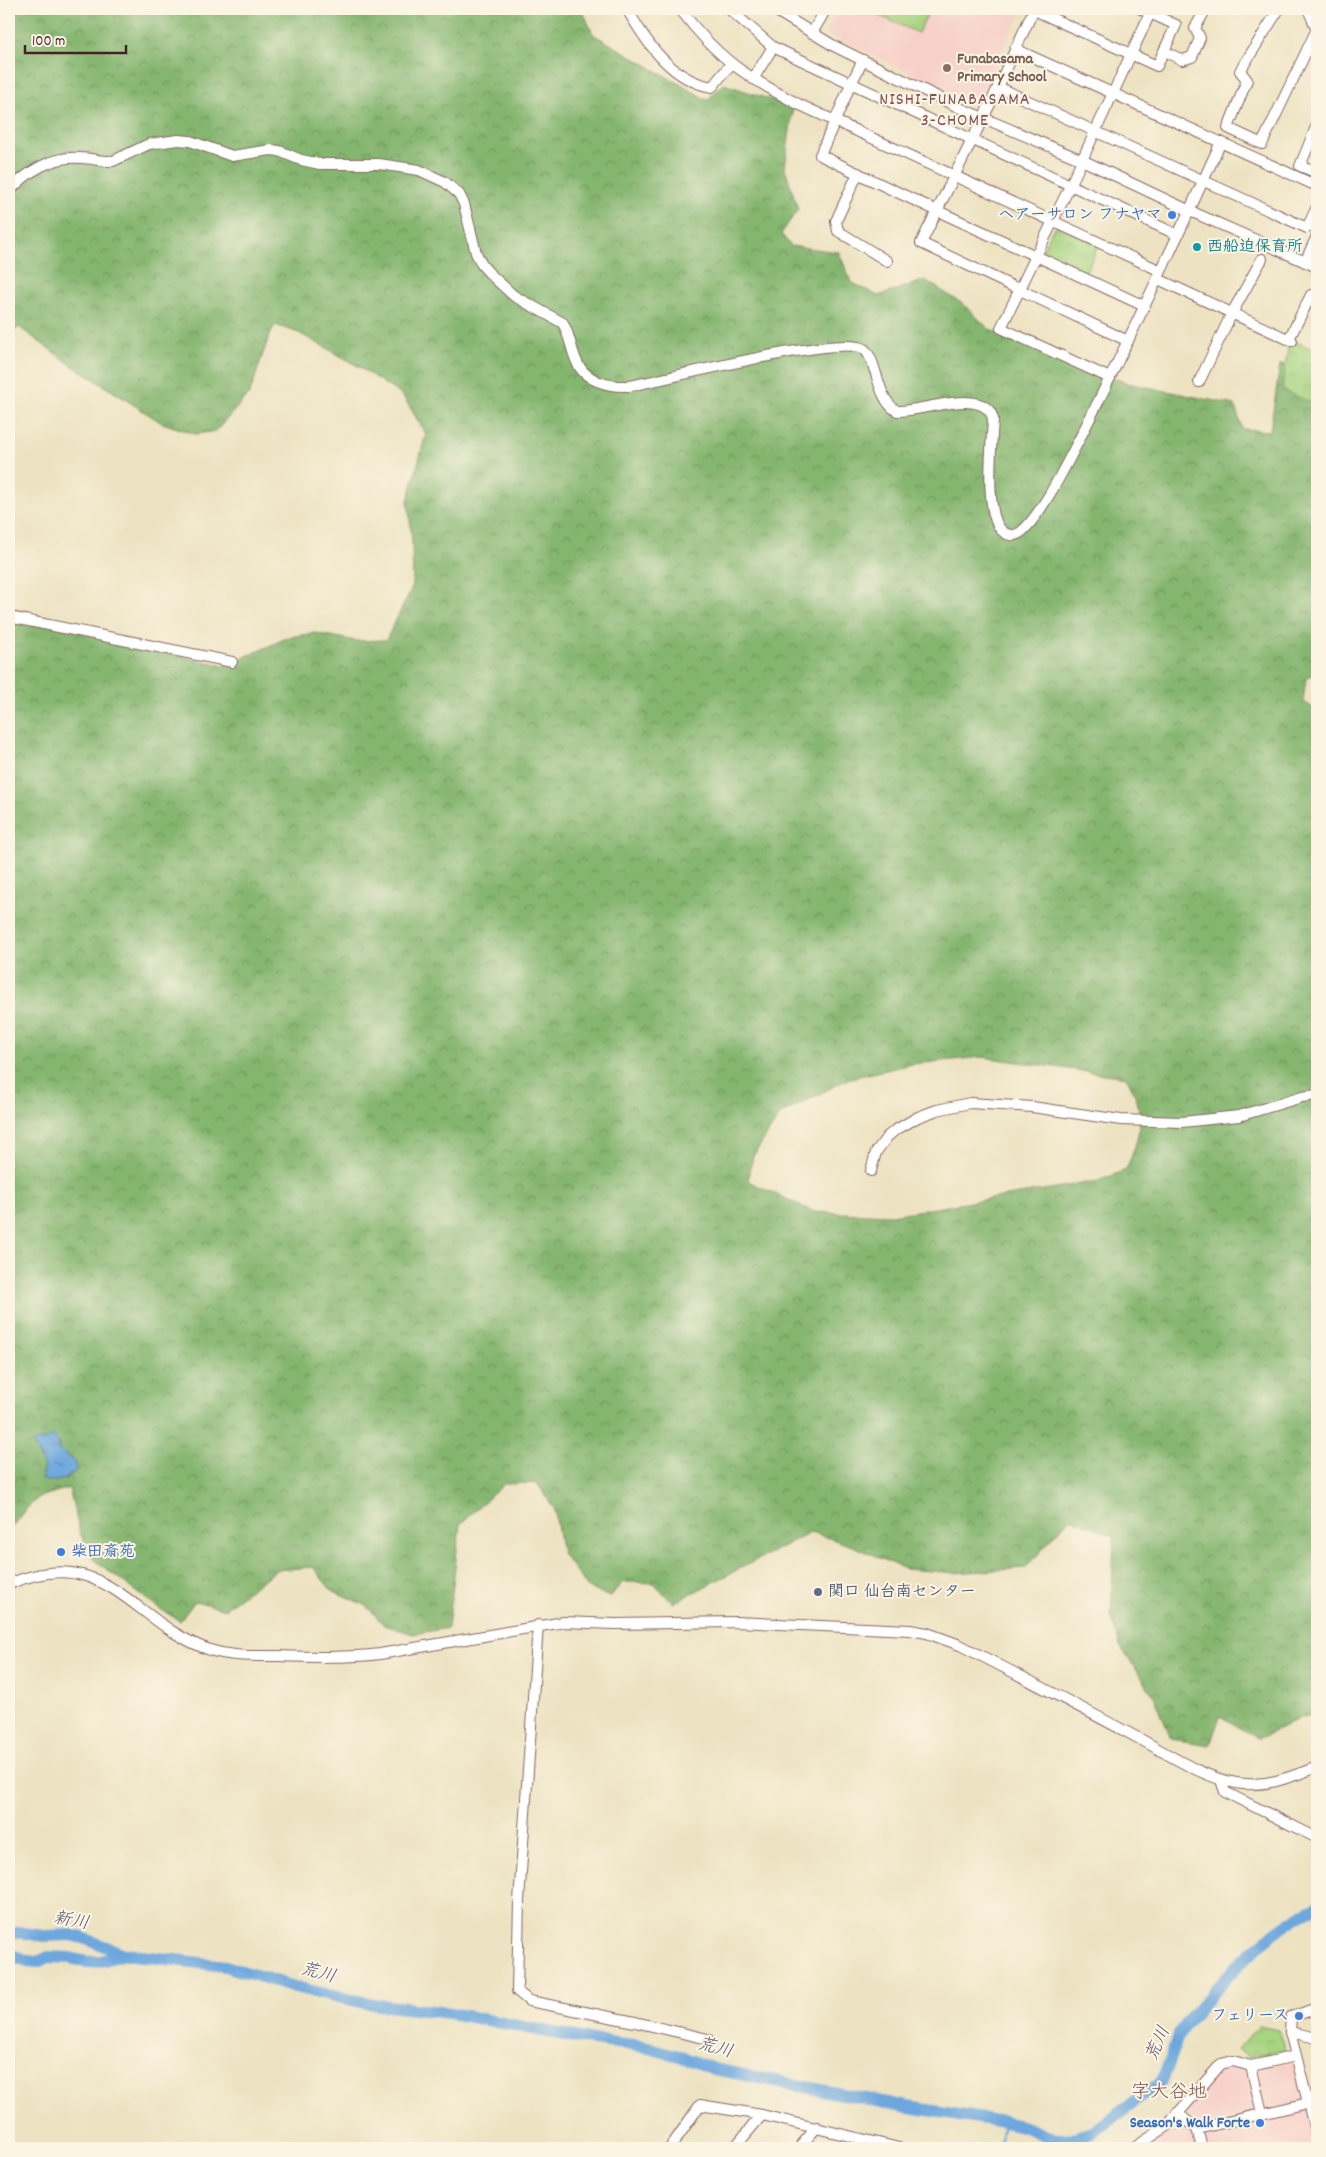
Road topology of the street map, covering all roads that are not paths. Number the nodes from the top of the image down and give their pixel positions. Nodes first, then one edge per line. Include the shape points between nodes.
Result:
1 (626, 9) edge
2 (680, 9) edge
3 (729, 9) edge
4 (773, 9) edge
5 (826, 9) edge
6 (1034, 9) edge
7 (1279, 9) edge
8 (1308, 9) edge
9 (1147, 10) edge
10 (1203, 14) dead end
11 (1317, 29) edge
12 (812, 33) junction
13 (774, 48) junction
14 (1015, 50) junction
15 (1164, 51) junction
16 (1131, 54) junction
17 (863, 60) junction
18 (731, 64) junction
19 (753, 79) junction
20 (851, 84) junction
21 (998, 87) junction
22 (1113, 92) junction
23 (984, 118) junction
24 (835, 120) junction
25 (1317, 125) edge
26 (1095, 132) junction
27 (972, 141) junction
28 (1221, 142) junction
29 (1082, 160) junction
30 (858, 174) junction
31 (1317, 174) edge
32 (955, 175) junction
33 (1203, 182) junction
34 (1070, 186) junction
35 (1317, 186) edge
36 (9, 192) edge
37 (1317, 207) edge
38 (1190, 211) junction
39 (936, 212) junction
40 (1054, 220) junction
41 (1178, 235) junction
42 (1317, 236) edge
43 (1037, 256) junction
44 (1262, 259) dead end
45 (887, 261) dead end
46 (1306, 262) junction
47 (1317, 267) edge
48 (1160, 275) junction
49 (1020, 290) junction
50 (1311, 295) dead end
51 (1144, 306) junction
52 (1232, 312) junction
53 (1128, 340) junction
54 (1110, 378) junction
55 (1199, 382) dead end
56 (9, 617) edge
57 (232, 662) dead end
58 (1317, 1095) edge
59 (871, 1171) dead end
60 (9, 1584) edge
61 (538, 1625) junction
62 (1317, 1767) edge
63 (1221, 1780) junction
64 (1317, 1838) edge
65 (1317, 2008) edge
66 (1290, 2032) junction
67 (1317, 2038) edge
68 (708, 2039) dead end
69 (1296, 2056) junction
70 (1251, 2066) junction
71 (1308, 2103) junction
72 (1262, 2113) junction
73 (1177, 2114) junction
74 (762, 2115) junction
75 (817, 2127) junction
76 (1197, 2129) junction
77 (1317, 2138) edge
78 (866, 2144) edge
79 (670, 2148) edge
80 (734, 2148) edge
81 (799, 2148) edge
82 (899, 2148) edge
83 (1134, 2148) edge
84 (1202, 2148) edge

1 - 18 street via 646,41 689,80 712,87
2 - 18 street via 706,41
3 - 13 street
4 - 12 street
5 - 12 street
6 - 14 street
6 - 16 street
7 - 11 street via 1240,71 1247,80 1228,128 1262,144
8 - 11 street
9 - 15 street via 1176,25
9 - 16 street
10 - 15 street via 1195,28 1200,38 1192,57 1182,60
12 - 17 street
13 - 19 street
13 - 20 street
14 - 21 street
14 - 22 street
15 - 16 street via 1157,66
16 - 22 street
17 - 20 street
17 - 23 street
18 - 19 street
19 - 24 street
20 - 24 street
20 - 27 street
21 - 23 street
21 - 26 street
22 - 26 street
22 - 28 street
23 - 27 street
23 - 29 street
24 - 30 street via 820,155
24 - 32 street
25 - 31 street via 1300,166
26 - 29 street
26 - 33 street
27 - 32 street
27 - 34 street
28 - 33 street
28 - 35 street
29 - 34 street
29 - 38 street
30 - 39 street
30 - 45 street via 836,221 838,231
32 - 39 street
32 - 40 street
33 - 37 street via 1307,228
33 - 38 street
34 - 40 street
34 - 41 street
36 - 54 street via 32,172 60,159 79,157 106,162 149,144 178,140 232,156 271,150 309,162 394,165 419,170 454,188 464,204 472,242 482,265 514,296 563,323 579,366 586,375 609,386 629,386 800,350 858,346 866,351 885,400 897,411 969,402 987,407 993,419 991,507 1000,529 1015,535 1023,530 1046,499
38 - 41 street
38 - 46 street
39 - 43 street
39 - 49 street via 921,243
40 - 43 street
40 - 48 street
41 - 48 street
42 - 46 street
43 - 49 street
43 - 51 street
44 - 52 street
46 - 47 street
48 - 51 street
48 - 52 street
49 - 53 street
49 - 54 street via 1001,328
50 - 52 street via 1290,340
51 - 53 street
52 - 55 street
53 - 54 street
56 - 57 street
58 - 59 street via 1239,1116 1182,1122 1121,1120 1032,1107 970,1104 918,1116 894,1131 876,1152
60 - 61 street via 39,1573 79,1574 110,1586 199,1646 224,1653 258,1656 352,1657 380,1654
61 - 63 street via 564,1622 736,1622 892,1628 927,1633 960,1645
61 - 68 street via 519,1901 517,1991 528,2001
62 - 63 street via 1280,1781 1261,1784
63 - 64 street via 1225,1792
65 - 66 street via 1291,2017
66 - 67 street
66 - 69 street
69 - 70 street
69 - 71 street
70 - 72 street
70 - 73 street via 1233,2061 1221,2064
71 - 72 street
71 - 77 street
72 - 76 street
73 - 76 street
73 - 83 street via 1166,2127
74 - 75 street
74 - 79 street via 700,2105
74 - 80 street
75 - 78 street
75 - 81 street
76 - 84 street
78 - 82 street

